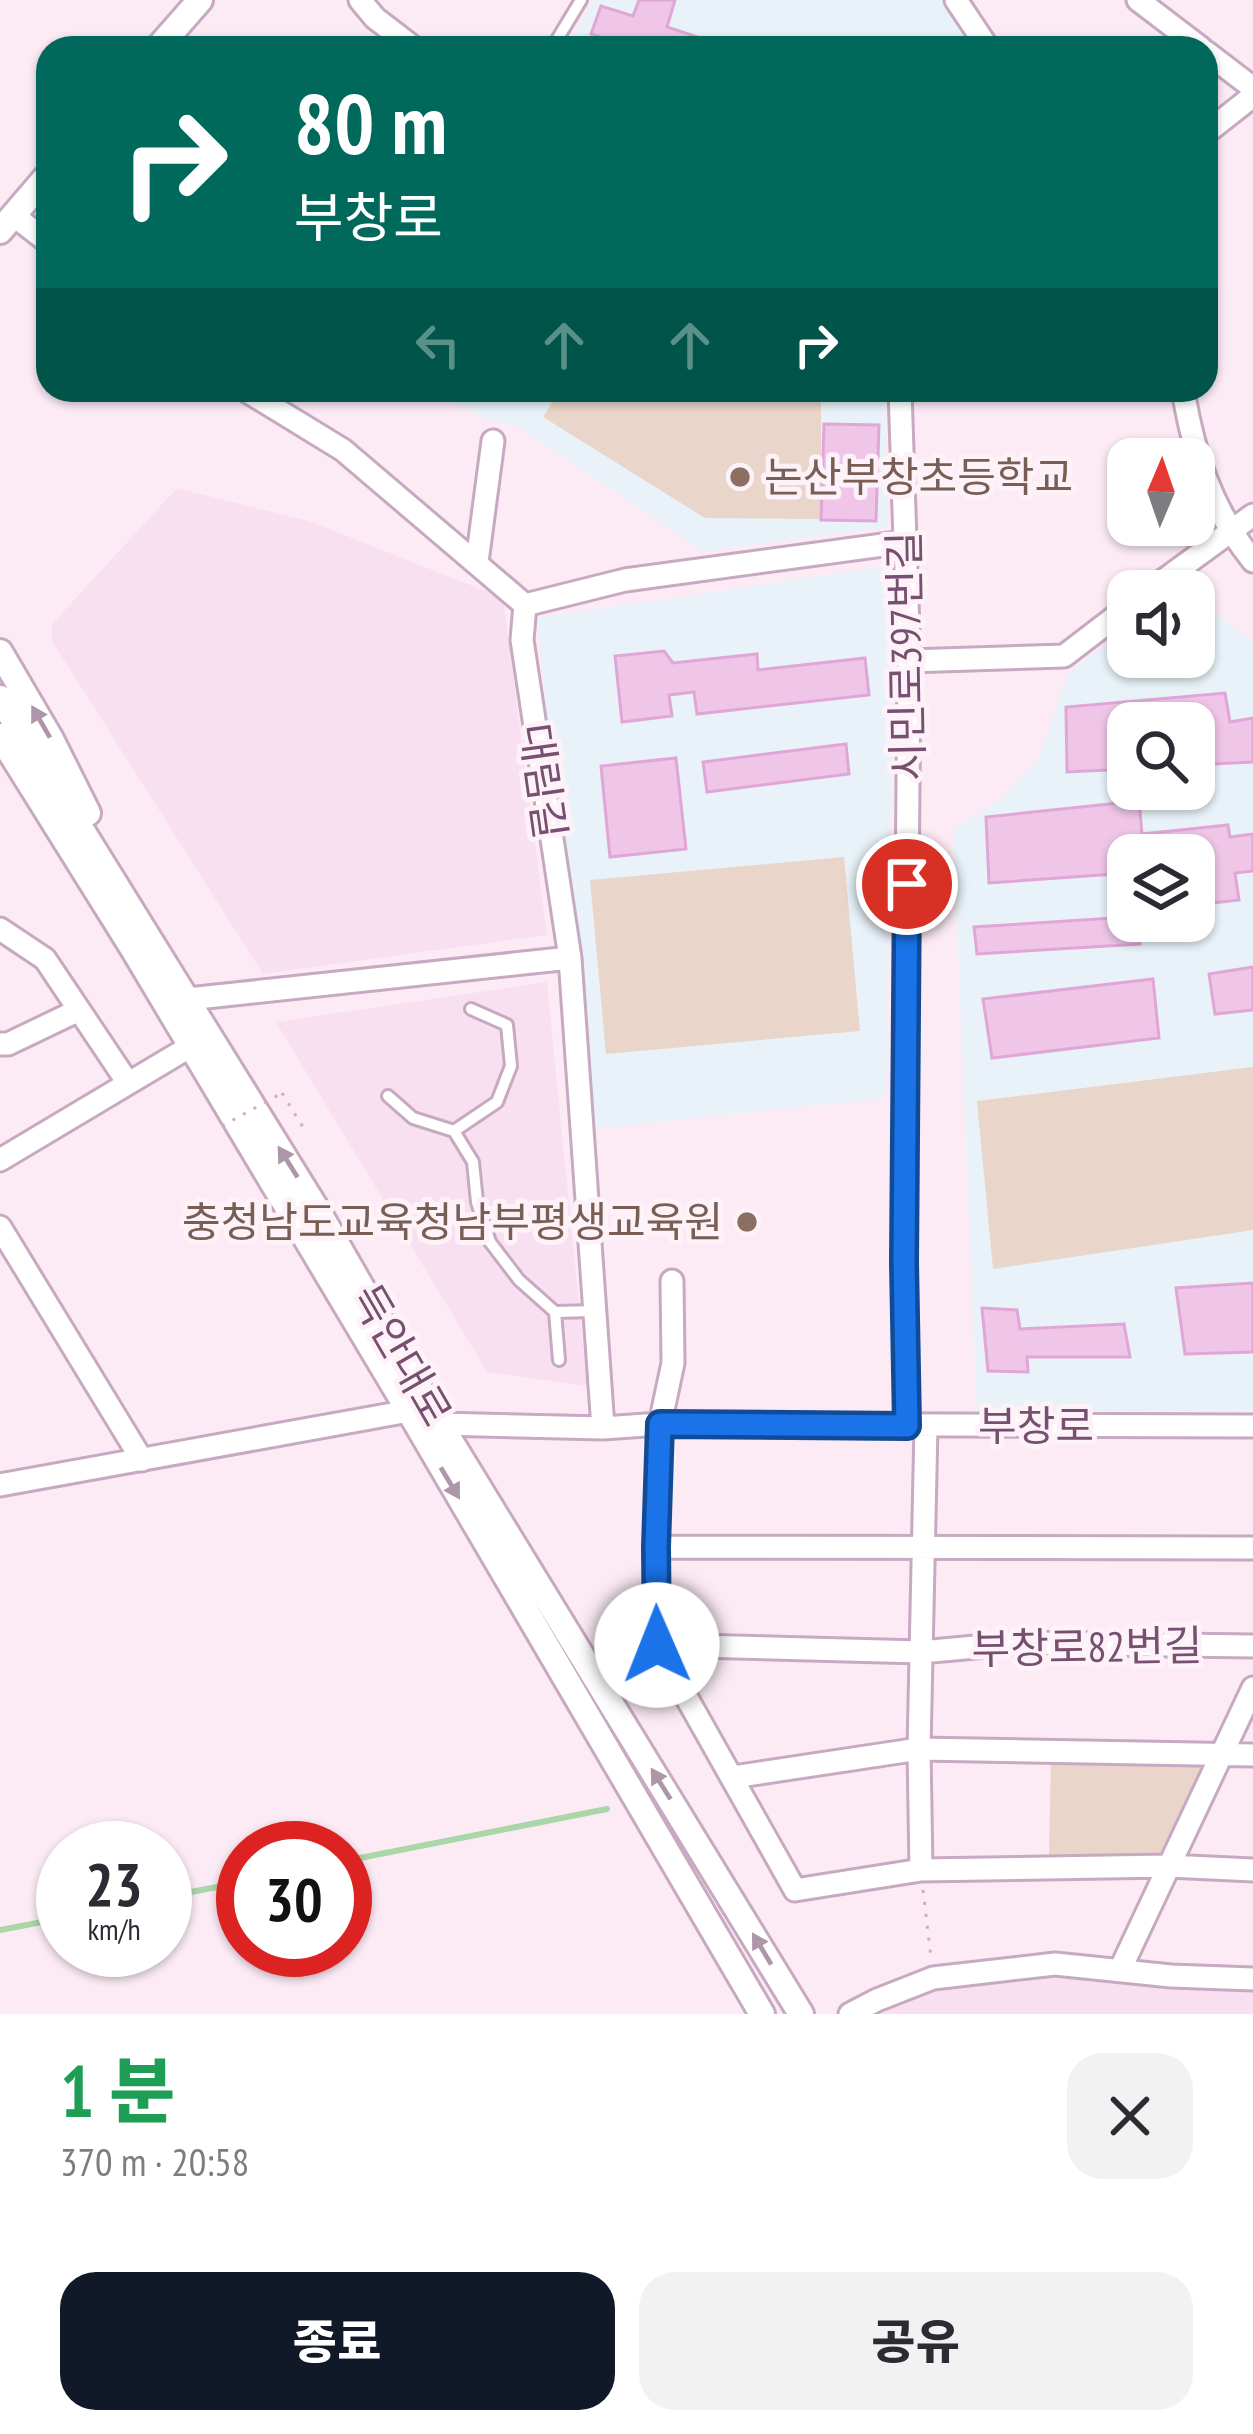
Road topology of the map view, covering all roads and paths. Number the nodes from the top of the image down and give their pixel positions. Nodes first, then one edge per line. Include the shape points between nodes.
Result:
1 (200, 0) edge
2 (360, 0) edge
3 (581, 0) edge
4 (956, 0) edge
5 (1138, 0) edge
6 (168, 36) edge
7 (398, 36) edge
8 (559, 36) edge
9 (980, 36) edge
10 (1185, 36) edge
11 (1218, 63) edge
12 (1253, 92) edge
13 (1218, 123) edge
14 (36, 189) edge
15 (6, 223) edge
16 (36, 237) edge
17 (265, 402) edge
18 (900, 402) edge
19 (1185, 402) edge
20 (493, 441) dead end
21 (1253, 514) edge
22 (1229, 530) junction
23 (905, 542) junction
24 (1253, 561) edge
25 (477, 562) junction
26 (1177, 570) edge
27 (526, 604) junction
28 (1107, 623) edge
29 (0, 652) edge
30 (908, 661) junction
31 (0, 698) edge
32 (0, 736) edge
33 (0, 758) edge
34 (0, 929) edge
35 (142, 944) junction
36 (570, 958) junction
37 (188, 999) junction
38 (471, 1009) dead end
39 (80, 1010) junction
40 (0, 1044) edge
41 (190, 1046) junction
42 (128, 1083) junction
43 (388, 1096) dead end
44 (223, 1126) dead end
45 (303, 1127) dead end
46 (454, 1132) junction
47 (0, 1160) edge
48 (0, 1227) edge
49 (672, 1281) dead end
50 (595, 1311) junction
51 (555, 1312) junction
52 (560, 1360) dead end
53 (409, 1411) junction
54 (440, 1424) junction
55 (660, 1424) junction
56 (916, 1426) junction
57 (1253, 1426) edge
58 (603, 1428) junction
59 (142, 1460) junction
60 (0, 1485) edge
61 (656, 1547) junction
62 (1253, 1548) edge
63 (923, 1549) junction
64 (657, 1645) junction
65 (1253, 1646) edge
66 (921, 1652) junction
67 (1253, 1688) edge
68 (919, 1749) junction
69 (1223, 1754) junction
70 (1253, 1755) edge
71 (733, 1778) junction
72 (1168, 1866) junction
73 (921, 1870) junction
74 (1253, 1870) edge
75 (1120, 1970) junction
76 (933, 1978) junction
77 (1253, 1979) edge
78 (762, 2014) edge
79 (802, 2014) edge
80 (850, 2014) edge

1 - 6 street
2 - 7 street
3 - 8 lane
4 - 9 street
5 - 10 street
11 - 12 street
12 - 13 street
14 - 15 street
15 - 16 street
17 - 25 street via 343,450
18 - 23 street, 시민로397번길
19 - 22 street via 1205,481
20 - 25 street
21 - 22 street
22 - 24 street
22 - 26 street
23 - 27 street via 625,580
23 - 30 street, 시민로397번길
25 - 27 street
27 - 36 street, 대림길 via 522,640
28 - 30 street via 1064,656
35 -> 29 street via 52,740
30 - 56 street, 시민로397번길 via 904,1262
31 - 35 street, 득안대로
32 - 35 street, 득안대로
33 - 35 street
34 - 39 street via 46,959
35 - 37 street, 득안대로
35 - 41 street, 득안대로
36 - 37 street
36 - 50 street
54 -> 37 street, 득안대로
38 - 46 lane via 507,1025 511,1066 497,1102
39 - 40 street
39 - 42 street
41 - 42 street
41 - 53 street, 득안대로
42 - 47 street
43 - 46 lane via 413,1118
44 - 45 path, bridge via 282,1093
46 - 51 lane via 473,1162 490,1242
48 - 59 street
49 - 55 street via 673,1363
50 - 51 lane
50 - 58 street
51 - 52 lane
53 - 54 street, 부창로
53 - 59 street
53 -> 78 street, 득안대로
54 - 58 street, 부창로
79 -> 54 street, 득안대로
55 - 56 street, 부창로
55 - 58 street, 부창로
55 - 61 street
56 - 57 street, 부창로
56 - 63 street, 부창로82번길
59 - 60 street
61 - 63 street
61 - 64 street
62 - 63 street
63 - 66 street, 부창로82번길
64 - 66 street
64 - 71 street
65 - 66 street, 부창로82번길 via 1019,1643
66 - 68 street, 부창로82번길
67 - 69 street
68 - 69 street
68 - 71 street
68 - 73 street, 부창로82번길
69 - 70 street
69 - 72 street
71 - 73 street via 795,1889
72 - 73 street
72 - 74 street
72 - 75 street
73 - 76 path
75 - 76 street via 1055,1964
75 - 77 street
76 - 80 street

